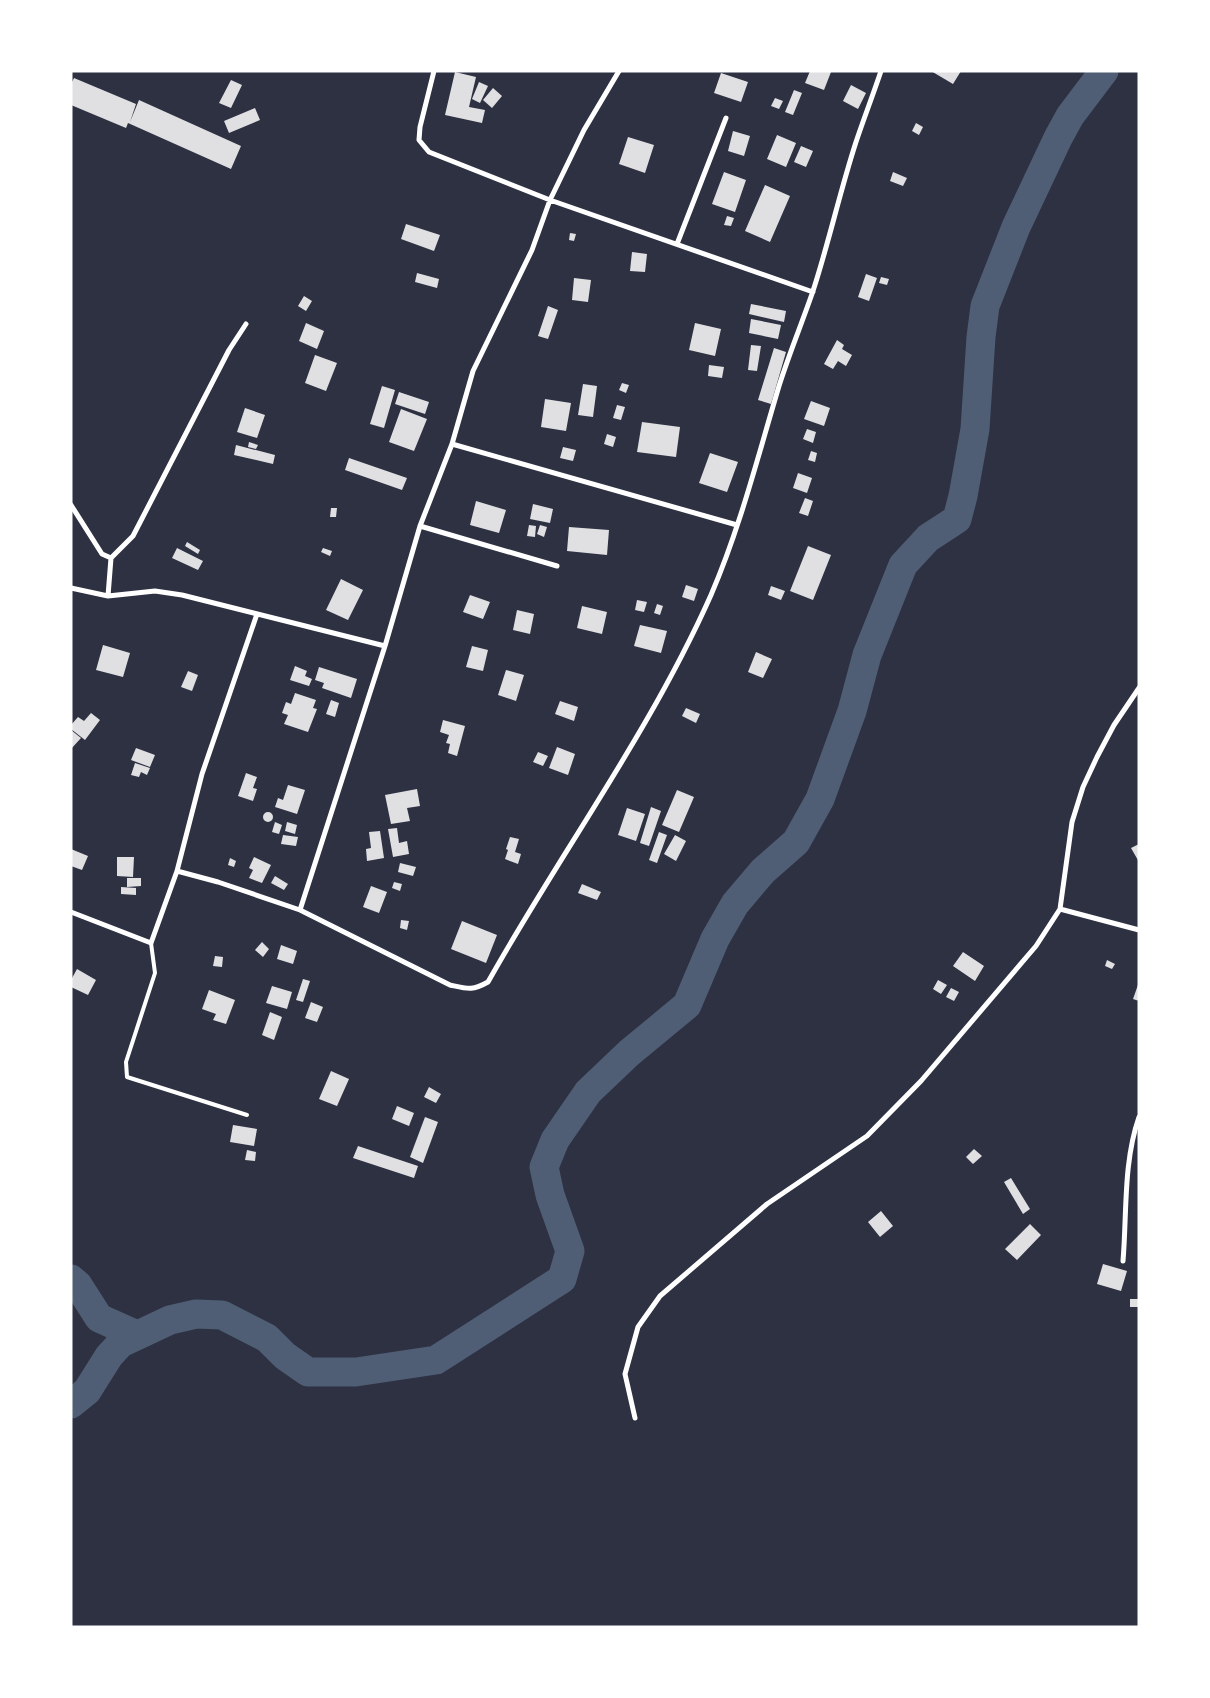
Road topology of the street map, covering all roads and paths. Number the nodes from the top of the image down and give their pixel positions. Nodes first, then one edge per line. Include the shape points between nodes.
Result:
1 (434, 71) edge
2 (619, 71) edge
3 (881, 71) edge
4 (726, 118) dead end
5 (550, 200) junction
6 (677, 244) junction
7 (813, 292) junction
8 (246, 324) dead end
9 (452, 444) junction
10 (71, 506) edge
11 (737, 525) junction
12 (420, 526) junction
13 (111, 558) junction
14 (557, 566) dead end
15 (71, 588) edge
16 (108, 596) junction
17 (257, 614) junction
18 (385, 646) junction
19 (1139, 688) edge
20 (177, 871) junction
21 (1060, 909) junction
22 (300, 910) junction
23 (71, 912) edge
24 (1139, 930) edge
25 (151, 943) junction
26 (247, 1115) dead end
27 (1139, 1117) edge
28 (1123, 1261) dead end
29 (635, 1418) dead end

1 - 5 street via 419,140 428,152
2 - 5 street via 584,130
3 - 7 street via 856,142
4 - 6 street
5 - 6 street
5 - 9 street via 532,250 473,370
6 - 7 street
7 - 11 street via 787,361
8 - 13 street via 229,350 133,536
9 - 11 street
9 - 12 street
10 - 13 street via 102,554
11 - 22 street via 683,655 488,982 476,989 450,985
12 - 14 street
12 - 18 street
13 - 16 street
15 - 16 street
16 - 17 street via 155,592 182,595
17 - 18 street
17 - 20 street via 202,774
18 - 22 street
19 - 21 street via 1114,725 1083,787 1072,822
20 - 22 street
20 - 25 street
21 - 24 street
21 - 29 street via 1036,946 921,1081 867,1136 767,1204 660,1296 638,1327 625,1374
23 - 25 street
25 - 26 lane via 155,973 126,1062 126,1077
27 - 28 street via 1133,1134 1127,1183

